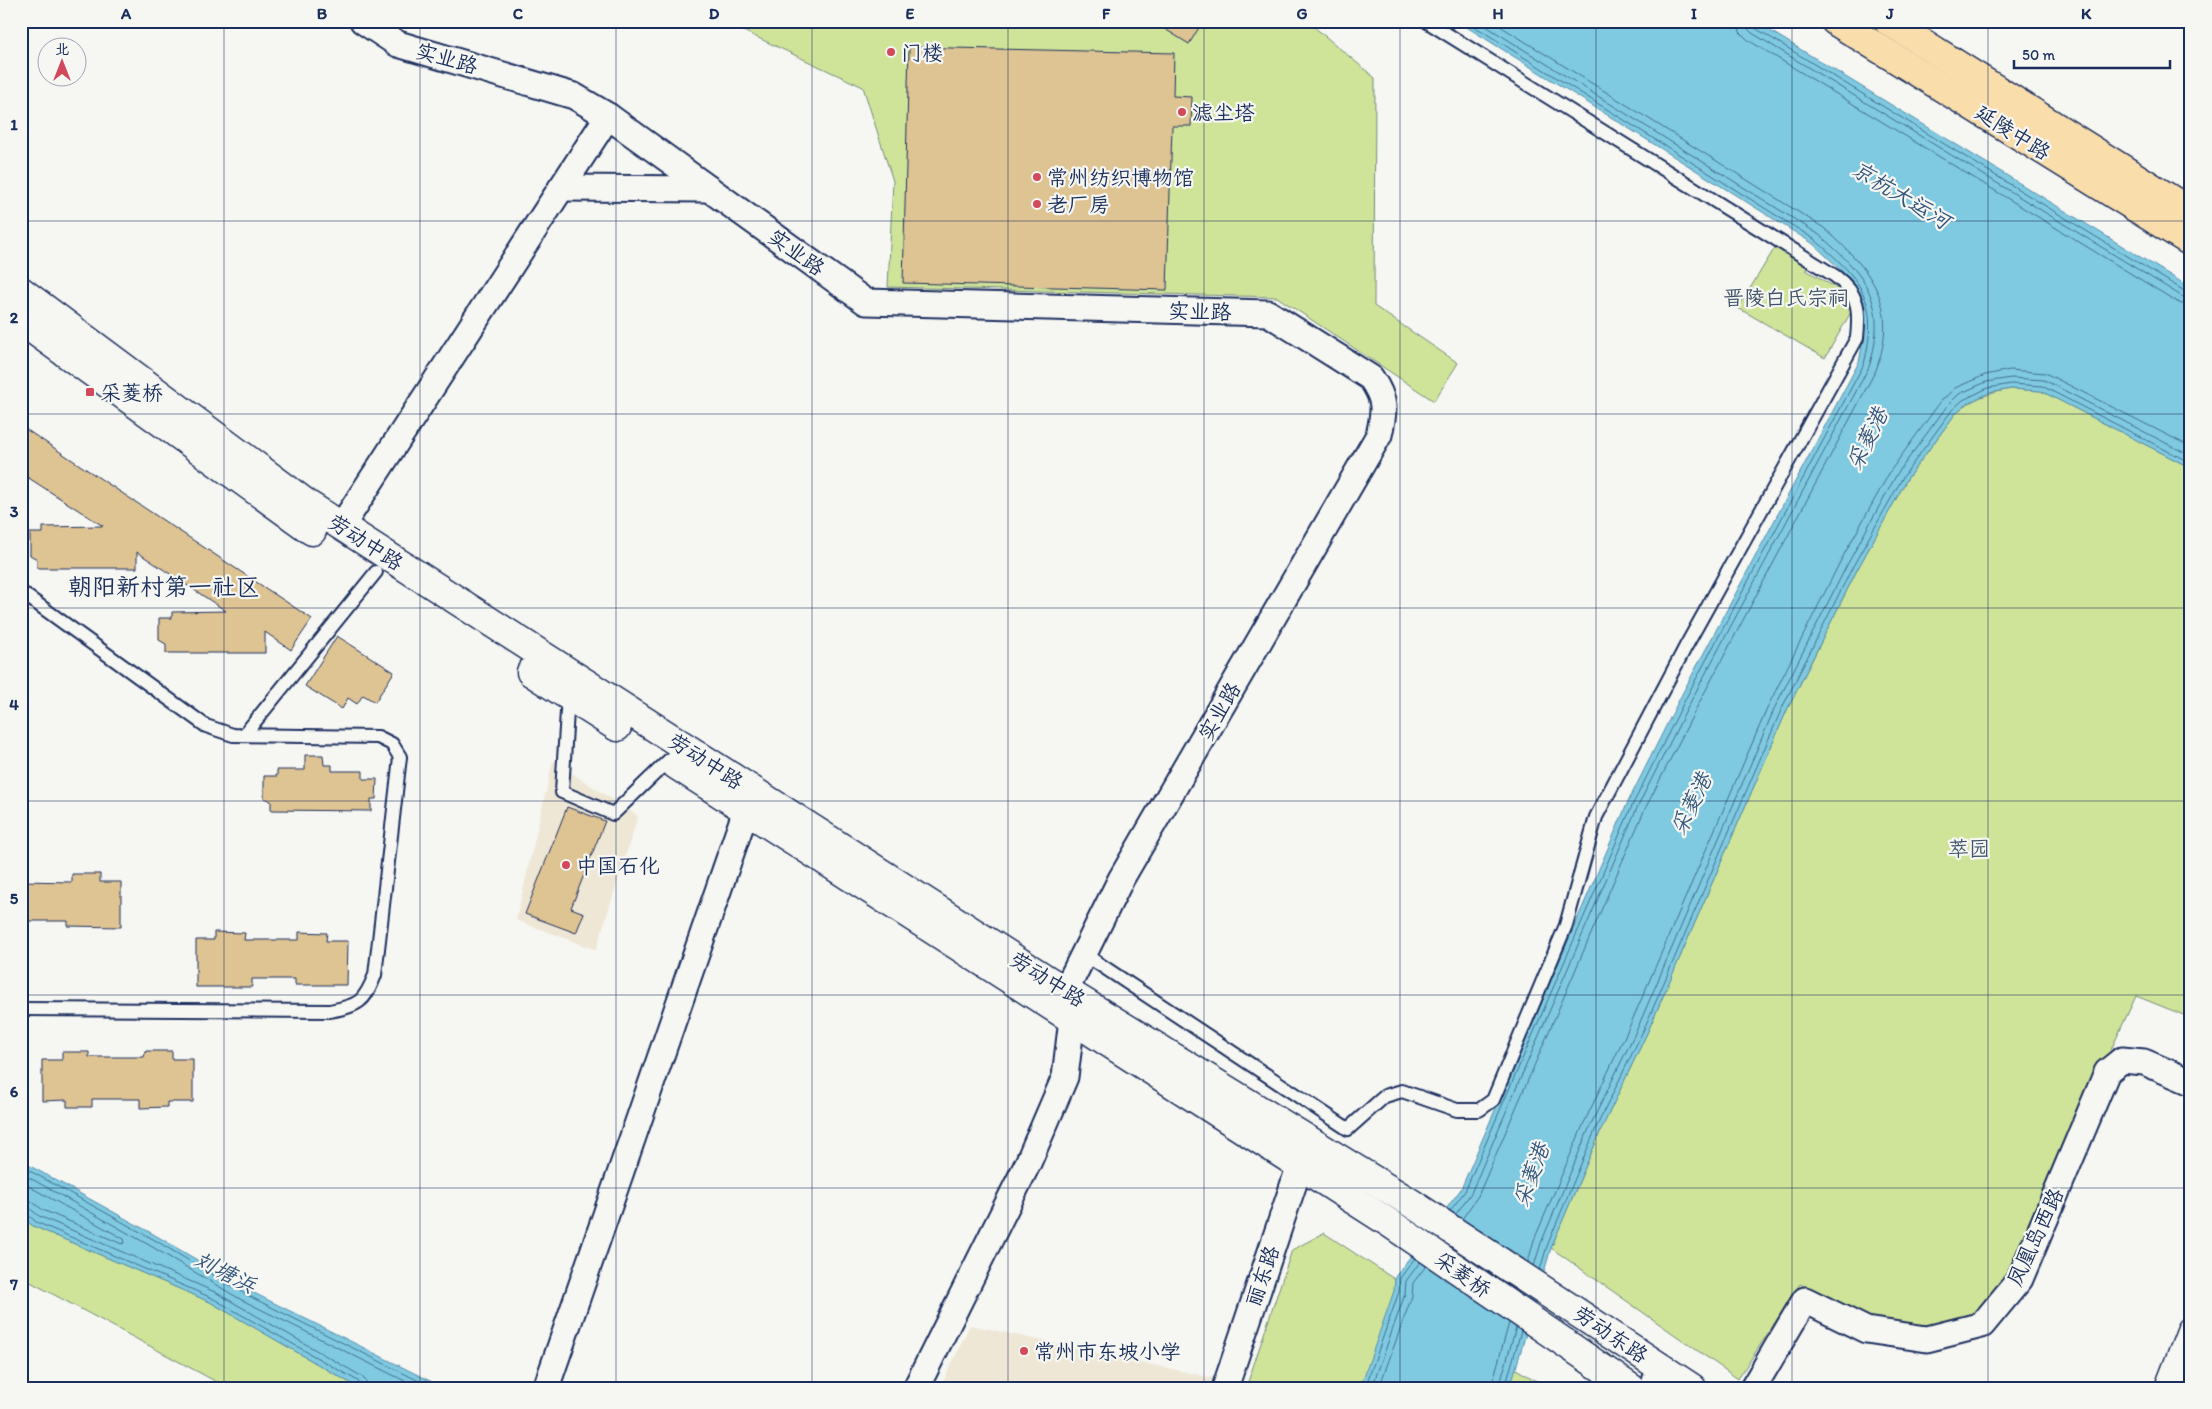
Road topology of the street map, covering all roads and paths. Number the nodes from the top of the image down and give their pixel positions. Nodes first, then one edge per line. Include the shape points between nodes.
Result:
1 (363, 21) edge
2 (1426, 21) edge
3 (1835, 21) edge
4 (1888, 21) edge
5 (608, 116) junction
6 (561, 188) junction
7 (708, 188) junction
8 (2191, 212) edge
9 (2191, 242) edge
10 (21, 291) edge
11 (21, 321) edge
12 (341, 527) junction
13 (376, 572) junction
14 (21, 592) edge
15 (568, 695) junction
16 (244, 736) junction
17 (669, 760) junction
18 (746, 810) junction
19 (1084, 954) junction
20 (1066, 990) junction
21 (21, 1010) edge
22 (1072, 1019) junction
23 (2191, 1082) edge
24 (1300, 1165) junction
25 (1411, 1202) joint
26 (1391, 1224) joint
27 (1554, 1296) joint
28 (1536, 1324) joint
29 (2189, 1332) edge
30 (1656, 1377) edge
31 (546, 1388) edge
32 (916, 1388) edge
33 (1225, 1388) edge
34 (1631, 1388) edge
35 (1692, 1388) edge
36 (1753, 1388) edge
37 (2168, 1388) edge

1 - 5 street, 实业路 via 398,44 574,96
2 - 19 lane via 1849,287 1859,313 1856,338 1596,817 1566,926 1493,1100 1479,1110 1457,1110 1402,1091 1385,1096 1348,1129
3 - 9 main road, 延陵中路
4 - 8 main road, 延陵中路
5 - 6 street
5 - 7 street, 实业路
6 - 7 street
6 - 12 street
7 - 19 street, 实业路 via 866,302 1268,313 1371,378 1382,393 1384,416 1379,435 1126,870
10 - 12 main road, 劳动中路
11 - 13 main road, 劳动中路 via 296,520
12 - 20 main road, 劳动中路
13 - 15 main road, 劳动中路
13 - 16 lane
14 - 16 lane via 206,726 233,736
15 - 17 main road, 劳动中路
15 - 17 lane via 562,792 614,814
16 - 21 lane via 378,737 392,744 400,757 375,975 368,994 354,1006 330,1011
17 - 18 main road, 劳动中路
18 - 22 main road, 劳动中路
18 - 31 street
19 - 20 street, 实业路
20 - 22 street
20 - 25 main road, 劳动中路
22 - 24 main road, 劳动中路
22 - 32 street via 1065,1077 1028,1163
23 - 36 street, 凤凰岛西路 via 2144,1062 2122,1060 2107,1072 2020,1279 1982,1325 1927,1339 1866,1330 1806,1300
24 - 26 main road, 劳动中路
24 - 33 street, 丽东路
25 - 27 main road, 采菱桥
26 - 28 main road, 采菱桥
27 - 30 main road, 劳动东路
28 - 34 main road, 劳动东路
29 - 37 main road
30 - 35 main road, 劳动东路

